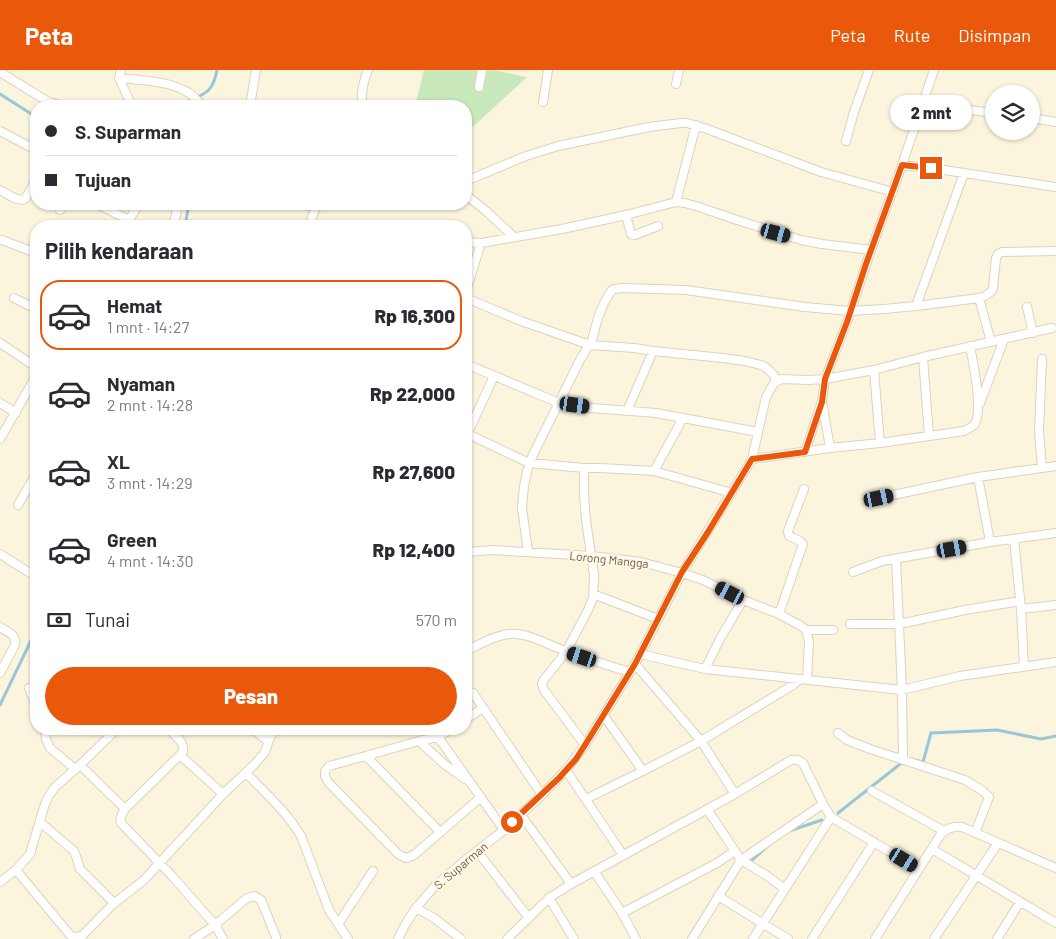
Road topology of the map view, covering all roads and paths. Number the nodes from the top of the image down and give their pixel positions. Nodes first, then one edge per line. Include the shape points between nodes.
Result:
1 (121, 70) edge
2 (256, 70) edge
3 (368, 70) edge
4 (482, 70) edge
5 (548, 70) edge
6 (679, 70) edge
7 (869, 70) edge
8 (934, 70) edge
9 (0, 72) edge
10 (119, 78) junction
11 (676, 84) dead end
12 (479, 87) dead end
13 (46, 100) edge
14 (129, 100) edge
15 (196, 100) edge
16 (251, 100) edge
17 (362, 100) edge
18 (543, 102) dead end
19 (923, 104) junction
20 (985, 112) edge
21 (1040, 119) edge
22 (1056, 122) edge
23 (696, 125) junction
24 (0, 131) edge
25 (846, 142) dead end
26 (30, 147) edge
27 (902, 165) junction
28 (964, 173) junction
29 (472, 178) edge
30 (1056, 187) edge
31 (0, 190) edge
32 (30, 190) edge
33 (893, 192) junction
34 (472, 200) edge
35 (676, 202) junction
36 (106, 210) edge
37 (626, 216) junction
38 (122, 220) edge
39 (658, 226) dead end
40 (514, 237) junction
41 (1, 242) edge
42 (472, 242) edge
43 (481, 243) junction
44 (871, 250) junction
45 (30, 251) edge
46 (1056, 251) edge
47 (472, 272) edge
48 (14, 298) dead end
49 (979, 298) junction
50 (472, 301) edge
51 (30, 306) edge
52 (916, 306) junction
53 (1026, 307) dead end
54 (850, 311) junction
55 (1052, 328) dead end
56 (1033, 333) junction
57 (1004, 339) junction
58 (991, 342) junction
59 (0, 344) edge
60 (590, 345) junction
61 (970, 346) junction
62 (653, 351) junction
63 (923, 357) junction
64 (1042, 359) dead end
65 (30, 363) edge
66 (472, 367) edge
67 (874, 370) junction
68 (494, 376) junction
69 (825, 379) junction
70 (776, 381) junction
71 (30, 387) edge
72 (822, 402) junction
73 (0, 403) edge
74 (559, 403) junction
75 (979, 405) junction
76 (627, 411) junction
77 (16, 413) junction
78 (683, 418) junction
79 (472, 424) edge
80 (758, 432) junction
81 (929, 436) junction
82 (472, 437) edge
83 (0, 439) edge
84 (880, 443) junction
85 (830, 448) junction
86 (805, 452) junction
87 (752, 459) junction
88 (529, 463) junction
89 (1056, 466) edge
90 (584, 468) junction
91 (1042, 468) junction
92 (654, 471) junction
93 (978, 477) junction
94 (30, 484) edge
95 (804, 489) dead end
96 (732, 493) junction
97 (879, 498) dead end
98 (18, 505) dead end
99 (1056, 533) edge
100 (1014, 540) junction
101 (990, 542) junction
102 (472, 552) edge
103 (528, 552) junction
104 (592, 556) junction
105 (1, 557) edge
106 (896, 558) junction
107 (682, 572) junction
108 (853, 572) dead end
109 (30, 573) edge
110 (593, 594) junction
111 (743, 600) junction
112 (1021, 605) junction
113 (1056, 605) edge
114 (780, 614) junction
115 (658, 619) junction
116 (850, 624) dead end
117 (899, 624) junction
118 (0, 627) edge
119 (806, 630) junction
120 (833, 630) dead end
121 (472, 647) edge
122 (566, 652) junction
123 (640, 654) junction
124 (1056, 662) edge
125 (635, 664) junction
126 (1024, 667) junction
127 (705, 669) junction
128 (630, 672) junction
129 (0, 673) edge
130 (799, 680) junction
131 (807, 680) junction
132 (902, 690) junction
133 (473, 693) dead end
134 (483, 708) junction
135 (472, 714) edge
136 (604, 716) junction
137 (838, 733) dead end
138 (46, 735) edge
139 (111, 735) edge
140 (175, 735) edge
141 (260, 735) edge
142 (272, 735) edge
143 (441, 735) edge
144 (438, 737) junction
145 (268, 741) junction
146 (418, 741) junction
147 (701, 741) junction
148 (585, 745) junction
149 (181, 756) junction
150 (366, 756) junction
151 (903, 760) junction
152 (78, 767) junction
153 (566, 770) junction
154 (643, 771) junction
155 (246, 774) junction
156 (471, 783) junction
157 (872, 791) dead end
158 (223, 794) junction
159 (735, 794) junction
160 (542, 795) junction
161 (481, 797) junction
162 (586, 799) junction
163 (823, 804) junction
164 (125, 809) junction
165 (707, 809) junction
166 (521, 815) junction
167 (831, 818) junction
168 (40, 822) junction
169 (504, 830) junction
170 (944, 831) junction
171 (440, 832) junction
172 (975, 833) junction
173 (874, 842) junction
174 (998, 843) junction
175 (932, 849) junction
176 (477, 851) junction
177 (735, 852) junction
178 (623, 855) junction
179 (741, 860) junction
180 (160, 862) junction
181 (1056, 867) edge
182 (919, 869) junction
183 (16, 870) junction
184 (594, 871) junction
185 (373, 872) dead end
186 (977, 875) junction
187 (568, 881) dead end
188 (0, 882) edge
189 (786, 889) junction
190 (718, 896) junction
191 (549, 898) junction
192 (1020, 902) junction
193 (114, 903) junction
194 (416, 908) junction
195 (622, 913) junction
196 (529, 918) junction
197 (763, 923) junction
198 (1056, 923) edge
199 (338, 924) junction
200 (215, 925) junction
201 (86, 933) junction
202 (276, 937) dead end
203 (92, 939) edge
204 (194, 939) edge
205 (223, 939) edge
206 (348, 939) edge
207 (398, 939) edge
208 (461, 939) edge
209 (507, 939) edge
210 (574, 939) edge
211 (636, 939) edge
212 (692, 939) edge
213 (753, 939) edge
214 (788, 939) edge
215 (812, 939) edge
216 (875, 939) edge
217 (934, 939) edge
218 (997, 939) edge

1 - 10 street
2 - 16 street
3 - 17 street
4 - 12 street
5 - 18 street
6 - 11 street
7 - 25 street
8 - 19 street
9 - 13 street
10 - 14 street
10 - 15 street via 182,89
19 - 20 street
19 - 27 street
21 - 22 street
23 - 29 street via 670,123 558,146
23 - 33 street via 821,172
23 - 35 street
24 - 26 street
27 - 28 street
27 - 33 street
28 - 30 street
28 - 52 street
31 - 32 street via 23,200
33 - 44 street
34 - 40 street
35 - 37 street
35 - 44 street via 801,240
36 - 38 street
37 - 39 street via 632,235
37 - 40 street
40 - 43 street
41 - 45 street
42 - 43 street
43 - 47 street
44 - 54 street
46 - 49 street via 1005,251 998,254 994,288
48 - 51 street
49 - 52 street
49 - 58 street
50 - 60 street
52 - 54 street
53 - 56 street
54 - 60 street via 686,290 614,289 598,318
54 - 69 street
55 - 56 street
56 - 57 street
57 - 58 street
57 - 75 street
58 - 61 street
59 - 65 street
60 - 62 street
60 - 74 street
61 - 63 street
61 - 75 street
62 - 70 street via 756,364 769,369
62 - 76 street
63 - 67 street
63 - 81 street
64 - 91 street via 1039,431
66 - 68 street
67 - 69 street
67 - 84 street
68 - 74 street
68 - 79 street
69 - 70 street
69 - 72 street
70 - 80 street, S. Suparman via 766,397
71 - 77 street
72 - 85 street
72 - 86 street
73 - 77 street
74 - 76 street
74 - 88 street
75 - 81 street via 976,423 969,429
76 - 78 street
77 - 83 street
78 - 80 street
78 - 92 street
80 - 87 street, S. Suparman
81 - 84 street
82 - 88 street
84 - 85 street
85 - 86 street
86 - 87 street
87 - 96 street, S. Suparman
88 - 90 street
88 - 103 street via 522,508
89 - 91 street
90 - 92 street
90 - 104 street via 586,520
91 - 93 street
92 - 96 street
93 - 97 street
93 - 101 street
94 - 98 street
95 - 114 street via 788,531 789,536 803,544
96 - 107 street, S. Suparman
99 - 100 street
100 - 101 street
100 - 112 street
101 - 106 street
102 - 103 street, Lorong Mangga
103 - 104 street, Lorong Mangga
104 - 107 street, Lorong Mangga via 642,562
104 - 110 street
105 - 109 street
106 - 108 street
106 - 117 street
107 - 111 street, Lorong Mangga
107 - 115 street, S. Suparman
110 - 115 street
110 - 122 street
111 - 114 street, Lorong Mangga
111 - 127 street
112 - 113 street
112 - 117 street via 965,610
112 - 126 street
114 - 119 street, Lorong Mangga
115 - 123 street, S. Suparman
116 - 117 street
117 - 132 street
118 - 129 street via 14,635 16,641
119 - 120 street
119 - 131 street via 809,641
121 - 122 street via 510,634 526,636
122 - 128 street
122 - 148 street via 542,684
123 - 125 street, S. Suparman
123 - 127 street
124 - 126 street
125 - 128 street, S. Suparman
125 - 147 street
126 - 132 street via 960,676
127 - 130 street
128 - 136 street, S. Suparman
130 - 131 street
130 - 147 street
131 - 132 street
132 - 151 street
133 - 134 street
134 - 135 street
134 - 160 street
136 - 148 street, S. Suparman
136 - 154 street
137 - 151 street via 847,740
138 - 152 street via 50,748
139 - 152 street
140 - 149 street via 183,744
141 - 145 street
142 - 145 street
143 - 144 street
144 - 146 street
144 - 156 street
145 - 155 street via 263,756
146 - 150 street
146 - 156 street
147 - 154 street
147 - 159 street
148 - 153 street, S. Suparman
149 - 158 street
149 - 164 street
150 - 171 street
150 - 171 street via 329,766 325,771 326,780 402,857 414,855
151 - 172 street via 966,780 984,791 989,797
152 - 164 street
152 - 168 street via 48,797
153 - 160 street, S. Suparman
153 - 162 street
154 - 162 street
155 - 158 street
155 - 199 street via 295,827 329,910
156 - 161 street
157 - 170 street
158 - 180 street
159 - 163 street via 791,760 798,760 803,763
159 - 165 street
160 - 166 street, S. Suparman
161 - 169 street
161 - 171 street
162 - 178 street
163 - 167 street
163 - 179 street
164 - 180 street via 121,823
165 - 177 street
165 - 178 street
166 - 169 street, S. Suparman
166 - 187 street
167 - 173 street
167 - 189 street
168 - 183 street via 30,854
168 - 193 street via 74,851 80,869
169 - 176 street, S. Suparman
170 - 172 street via 952,827
170 - 175 street
172 - 174 street
173 - 182 street
173 - 215 street
174 - 181 street
174 - 186 street
175 - 182 street
175 - 186 street
176 - 194 street, S. Suparman via 434,887
176 - 196 street
177 - 179 street
177 - 195 street
178 - 184 street
179 - 189 street
179 - 190 street
180 - 193 street via 144,880
180 - 200 street
182 - 216 street
183 - 188 street
183 - 201 street via 70,935 78,937
184 - 191 street
184 - 195 street
185 - 199 street
186 - 192 street
186 - 217 street
189 - 197 street
190 - 197 street
190 - 212 street
191 - 196 street
191 - 210 street
192 - 198 street
192 - 218 street
193 - 201 street
194 - 207 street, S. Suparman
194 - 208 street
195 - 211 street
196 - 209 street
197 - 213 street
197 - 214 street
199 - 206 street
200 - 202 street via 247,898 255,896 261,900
200 - 204 street
200 - 205 street
201 - 203 street

